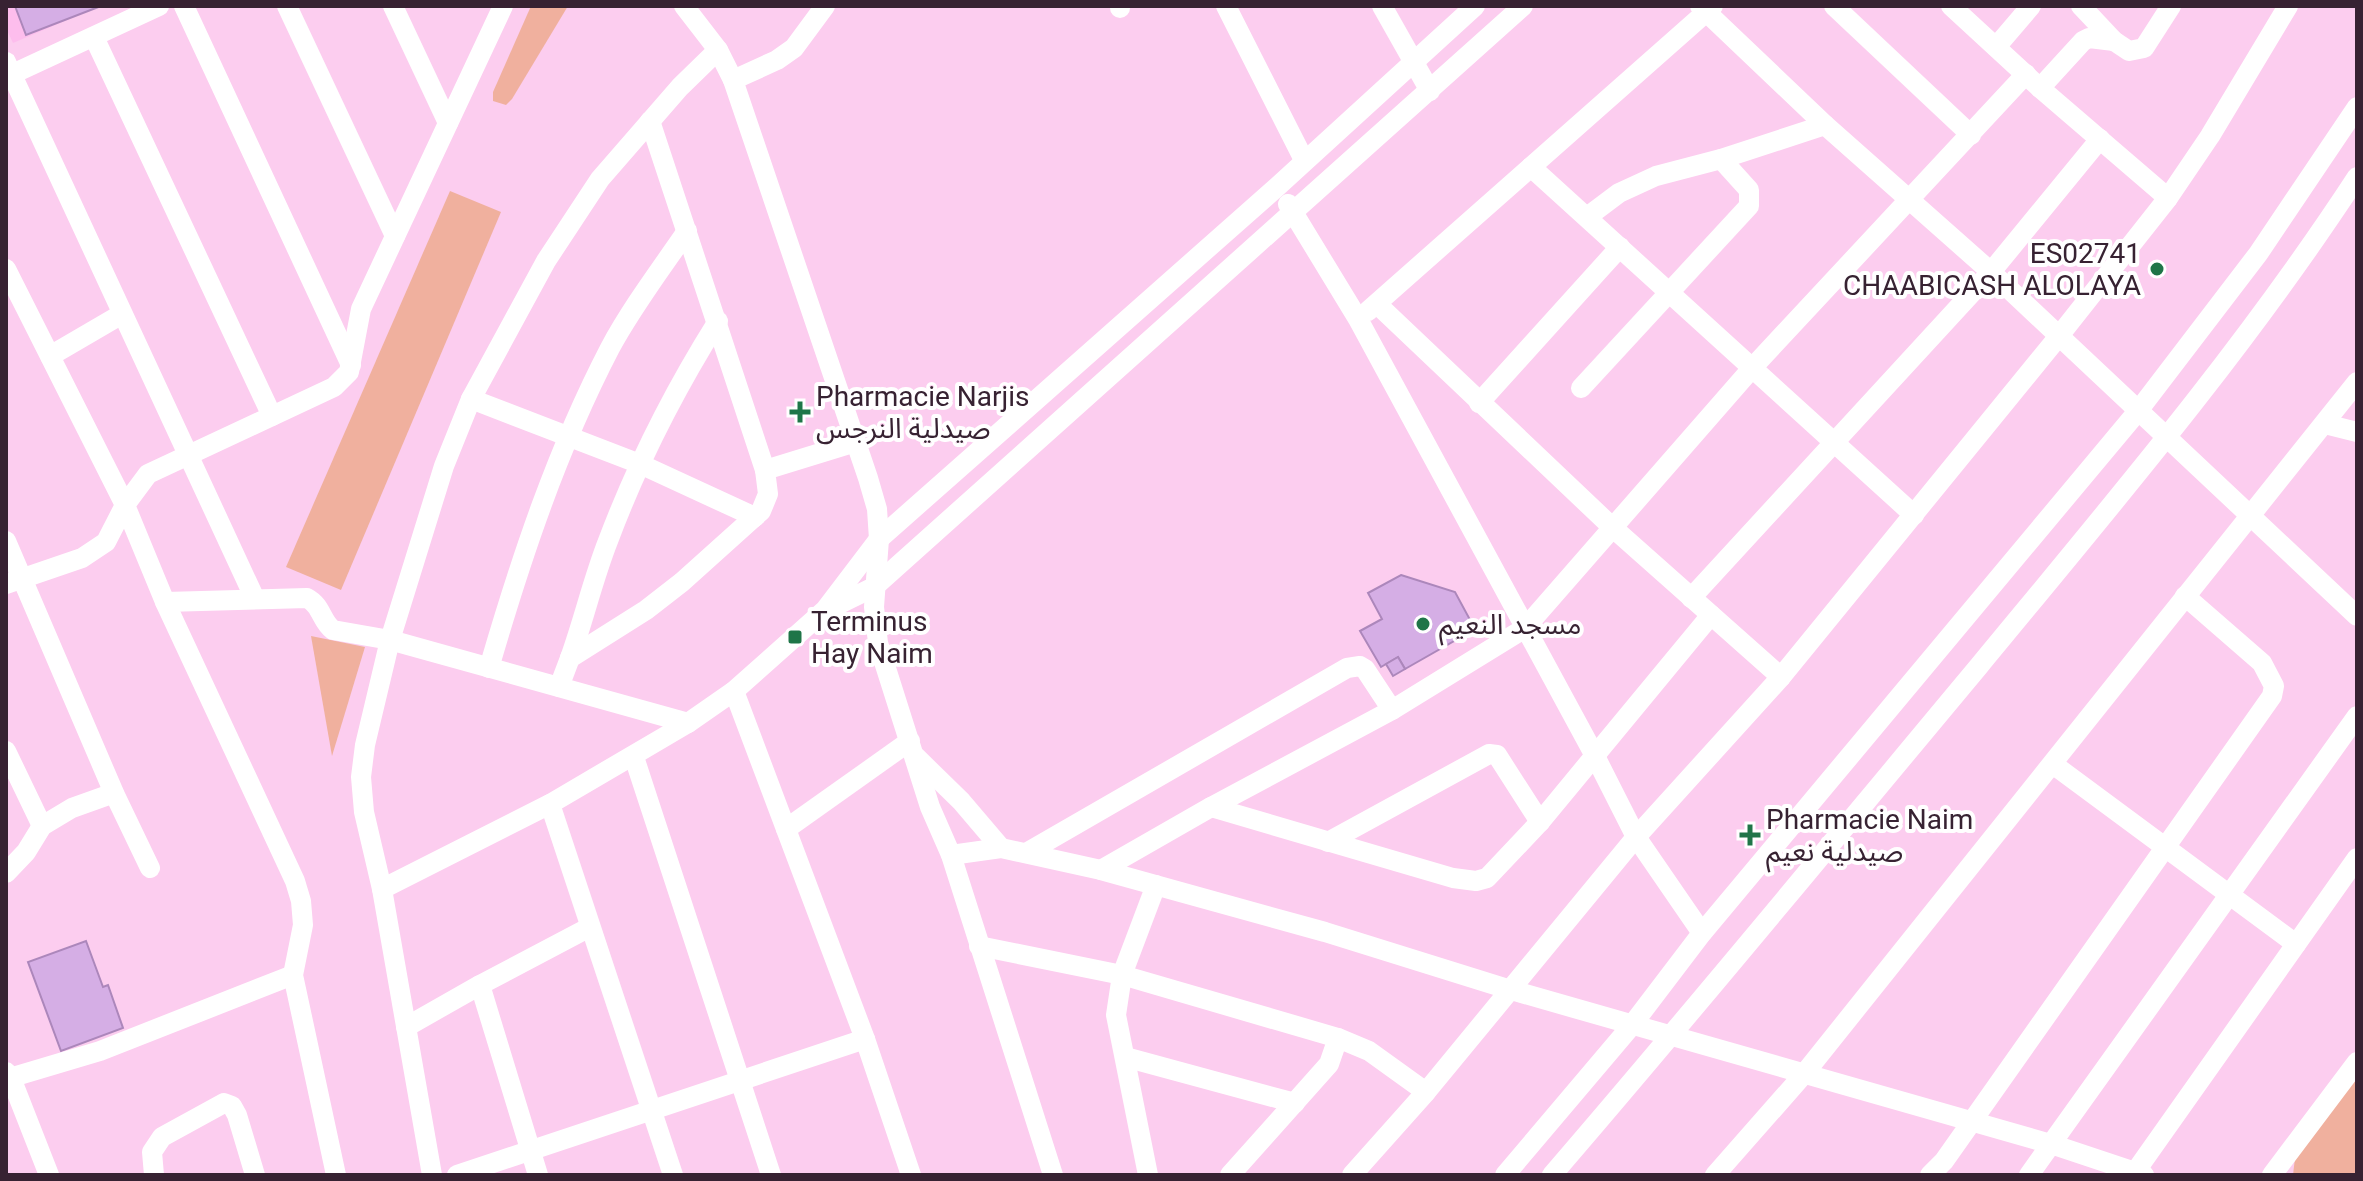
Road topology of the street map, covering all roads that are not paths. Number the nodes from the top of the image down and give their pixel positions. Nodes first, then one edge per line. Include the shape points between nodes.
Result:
1 (159, 6) edge
2 (184, 6) edge
3 (287, 6) edge
4 (393, 6) edge
5 (684, 6) edge
6 (825, 6) edge
7 (1226, 6) edge
8 (1382, 6) edge
9 (1475, 6) edge
10 (1523, 6) edge
11 (1834, 6) edge
12 (1951, 6) edge
13 (2031, 6) edge
14 (2081, 6) edge
15 (2171, 6) edge
16 (2288, 6) edge
17 (1710, 7) edge
18 (501, 8) edge
19 (94, 37) junction
20 (2114, 41) junction
21 (1996, 47) junction
22 (718, 50) junction
23 (1413, 63) junction
24 (8, 71) edge
25 (733, 80) junction
26 (2033, 81) junction
27 (1430, 91) junction
28 (2357, 107) edge
29 (650, 121) junction
30 (448, 123) junction
31 (1825, 125) junction
32 (1971, 135) junction
33 (2100, 139) junction
34 (1721, 159) junction
35 (1304, 160) junction
36 (1531, 167) junction
37 (2357, 177) edge
38 (1278, 186) junction
39 (2168, 198) junction
40 (1911, 200) junction
41 (1293, 212) junction
42 (1587, 217) junction
43 (687, 231) junction
44 (395, 236) junction
45 (1620, 247) junction
46 (6, 269) edge
47 (1991, 272) junction
48 (1669, 291) junction
49 (1377, 304) junction
50 (122, 314) junction
51 (1358, 319) junction
52 (718, 321) junction
53 (2059, 336) junction
54 (50, 356) junction
55 (351, 365) junction
56 (1753, 367) junction
57 (2357, 382) edge
58 (1581, 388) dead end
59 (471, 399) junction
60 (1479, 403) junction
61 (2138, 411) junction
62 (272, 416) junction
63 (2325, 424) junction
64 (2357, 432) edge
65 (569, 435) junction
66 (2168, 438) junction
67 (856, 442) junction
68 (1834, 443) junction
69 (187, 456) junction
70 (640, 464) junction
71 (765, 470) junction
72 (125, 505) junction
73 (1914, 515) junction
74 (2250, 516) junction
75 (755, 517) junction
76 (1612, 527) junction
77 (879, 539) junction
78 (6, 541) edge
79 (15, 580) edge
80 (874, 587) junction
81 (2185, 596) junction
82 (1691, 598) junction
83 (255, 599) junction
84 (165, 602) junction
85 (825, 610) junction
86 (1711, 615) junction
87 (2357, 616) edge
88 (1525, 628) junction
89 (390, 640) junction
90 (570, 658) junction
91 (489, 668) junction
92 (1781, 677) junction
93 (559, 687) junction
94 (734, 691) junction
95 (1392, 710) junction
96 (2357, 716) edge
97 (688, 723) junction
98 (913, 749) junction
99 (6, 751) edge
100 (1595, 756) junction
101 (634, 757) junction
102 (2054, 765) junction
103 (114, 793) junction
104 (550, 804) junction
105 (1211, 807) junction
106 (1540, 822) junction
107 (42, 826) junction
108 (786, 829) junction
109 (1636, 837) junction
110 (1328, 842) junction
111 (1001, 848) junction
112 (2167, 849) junction
113 (1028, 852) junction
114 (951, 855) junction
115 (2357, 858) edge
116 (150, 868) dead end
117 (1101, 870) junction
118 (6, 873) edge
119 (1156, 885) junction
120 (382, 889) junction
121 (2230, 896) junction
122 (590, 927) junction
123 (1702, 933) junction
124 (2296, 944) junction
125 (979, 946) junction
126 (293, 975) junction
127 (1122, 975) junction
128 (480, 985) junction
129 (1511, 990) junction
130 (1632, 1025) junction
131 (406, 1027) junction
132 (1672, 1036) junction
133 (1338, 1038) junction
134 (865, 1039) junction
135 (1125, 1057) junction
136 (2357, 1062) edge
137 (1804, 1074) junction
138 (8, 1076) edge
139 (740, 1081) junction
140 (1426, 1092) junction
141 (1295, 1103) junction
142 (651, 1111) junction
143 (1970, 1122) junction
144 (2051, 1144) junction
145 (531, 1151) junction
146 (2137, 1174) edge
147 (49, 1175) edge
148 (154, 1175) edge
149 (255, 1175) edge
150 (336, 1175) edge
151 (432, 1175) edge
152 (457, 1175) edge
153 (538, 1175) edge
154 (673, 1175) edge
155 (771, 1175) edge
156 (911, 1175) edge
157 (1053, 1175) edge
158 (1148, 1175) edge
159 (1230, 1175) edge
160 (1352, 1175) edge
161 (1505, 1175) edge
162 (1552, 1175) edge
163 (1715, 1175) edge
164 (1930, 1175) edge
165 (2029, 1175) edge
166 (2272, 1175) edge

1 - 19 street
2 - 55 street
3 - 44 street
4 - 30 street
5 - 22 street
6 - 25 street via 794,48
7 - 35 street
8 - 23 street
9 - 23 street
10 - 27 street
11 - 32 street
12 - 21 street
13 - 21 street
14 - 20 street
15 - 20 street via 2144,48 2129,51
16 - 39 street
17 - 31 street
17 - 36 street
18 - 30 street
19 - 24 street
19 - 62 street
20 - 26 street via 2089,38
21 - 26 street
22 - 25 street
22 - 29 street
23 - 27 street
23 - 35 street
24 - 50 street
25 - 67 street
26 - 32 street
26 - 33 street
27 - 41 street
28 - 61 street via 2283,218
29 - 43 street
29 - 59 street via 600,179 546,261
30 - 44 street
31 - 34 street
31 - 40 street
32 - 40 street
33 - 39 street
33 - 47 street
34 - 42 street via 1656,176 1619,193
34 - 48 street via 1749,190 1749,206
35 - 38 street
36 - 42 street
36 - 49 street
37 - 66 street
38 - 41 street
38 - 77 street
39 - 53 street
40 - 47 street
40 - 56 street
41 - 51 street
41 - 80 street
42 - 45 street
43 - 52 street
43 - 65 street via 635,306
44 - 55 street via 361,309
45 - 48 street
45 - 60 street
46 - 54 street
47 - 53 street
47 - 68 street
48 - 56 street
48 - 58 street
49 - 51 street
49 - 60 street
50 - 54 street
50 - 69 street
51 - 88 street
52 - 70 street via 679,382
52 - 71 street
53 - 61 street
53 - 73 street
54 - 72 street
55 - 62 street via 334,387
56 - 68 street
56 - 76 street
57 - 63 street
59 - 65 street
59 - 89 street via 444,466
60 - 76 street
61 - 66 street
61 - 123 street
62 - 69 street
63 - 64 street
63 - 74 street
65 - 70 street
65 - 91 street via 532,529
66 - 74 street
66 - 132 street
67 - 71 street
67 - 77 street via 877,509
68 - 73 street
68 - 82 street
69 - 72 street via 148,474
69 - 83 street
70 - 75 street
70 - 90 street
71 - 75 street via 768,494
72 - 79 street via 106,542 82,558
72 - 84 street
73 - 92 street
74 - 81 street
74 - 87 street
75 - 90 street via 646,610
76 - 82 street
76 - 88 street
77 - 80 street
77 - 85 street
78 - 79 street
79 - 103 street
80 - 85 street
80 - 98 street via 878,643
81 - 102 street
81 - 112 street via 2262,663 2274,686 2268,707
82 - 86 street
83 - 84 street
83 - 89 street via 307,598 322,610 333,630
84 - 126 street via 295,881 303,925
85 - 94 street
86 - 92 street
86 - 100 street
88 - 95 street
88 - 100 street
89 - 91 street
89 - 120 street via 361,777
90 - 93 street
91 - 93 street
92 - 109 street
93 - 97 street
94 - 97 street
94 - 108 street
95 - 105 street
95 - 113 street via 1365,669 1347,668
96 - 121 street
97 - 101 street
98 - 108 street
98 - 111 street
98 - 114 street
99 - 107 street
100 - 106 street
100 - 109 street
101 - 104 street
101 - 139 street
102 - 112 street
102 - 137 street
103 - 107 street
103 - 116 street
104 - 120 street
104 - 122 street
105 - 110 street
105 - 117 street
106 - 110 street via 1496,870 1476,881
106 - 110 street via 1497,755 1489,754
107 - 118 street
108 - 134 street
109 - 123 street
109 - 129 street
111 - 113 street
111 - 114 street
112 - 121 street
112 - 143 street
113 - 117 street
114 - 125 street
115 - 124 street
117 - 119 street
119 - 127 street
119 - 129 street
120 - 131 street
121 - 124 street
121 - 144 street
122 - 128 street
122 - 142 street
123 - 130 street
124 - 146 street
125 - 127 street
125 - 157 street
126 - 138 street via 100,1051
126 - 150 street
127 - 133 street
127 - 135 street via 1116,1015
128 - 131 street
128 - 145 street
129 - 130 street
129 - 140 street
130 - 132 street
130 - 161 street
131 - 151 street
132 - 137 street
132 - 162 street
133 - 140 street via 1369,1051
133 - 141 street via 1329,1064
134 - 139 street
134 - 156 street
135 - 141 street
135 - 158 street
136 - 166 street
137 - 143 street
137 - 163 street
138 - 147 street
139 - 142 street
139 - 155 street
140 - 160 street
141 - 159 street
142 - 145 street
142 - 154 street
143 - 144 street
143 - 164 street
144 - 146 street
144 - 165 street
145 - 152 street
145 - 153 street
148 - 149 street via 152,1152 162,1137 224,1103 237,1115

